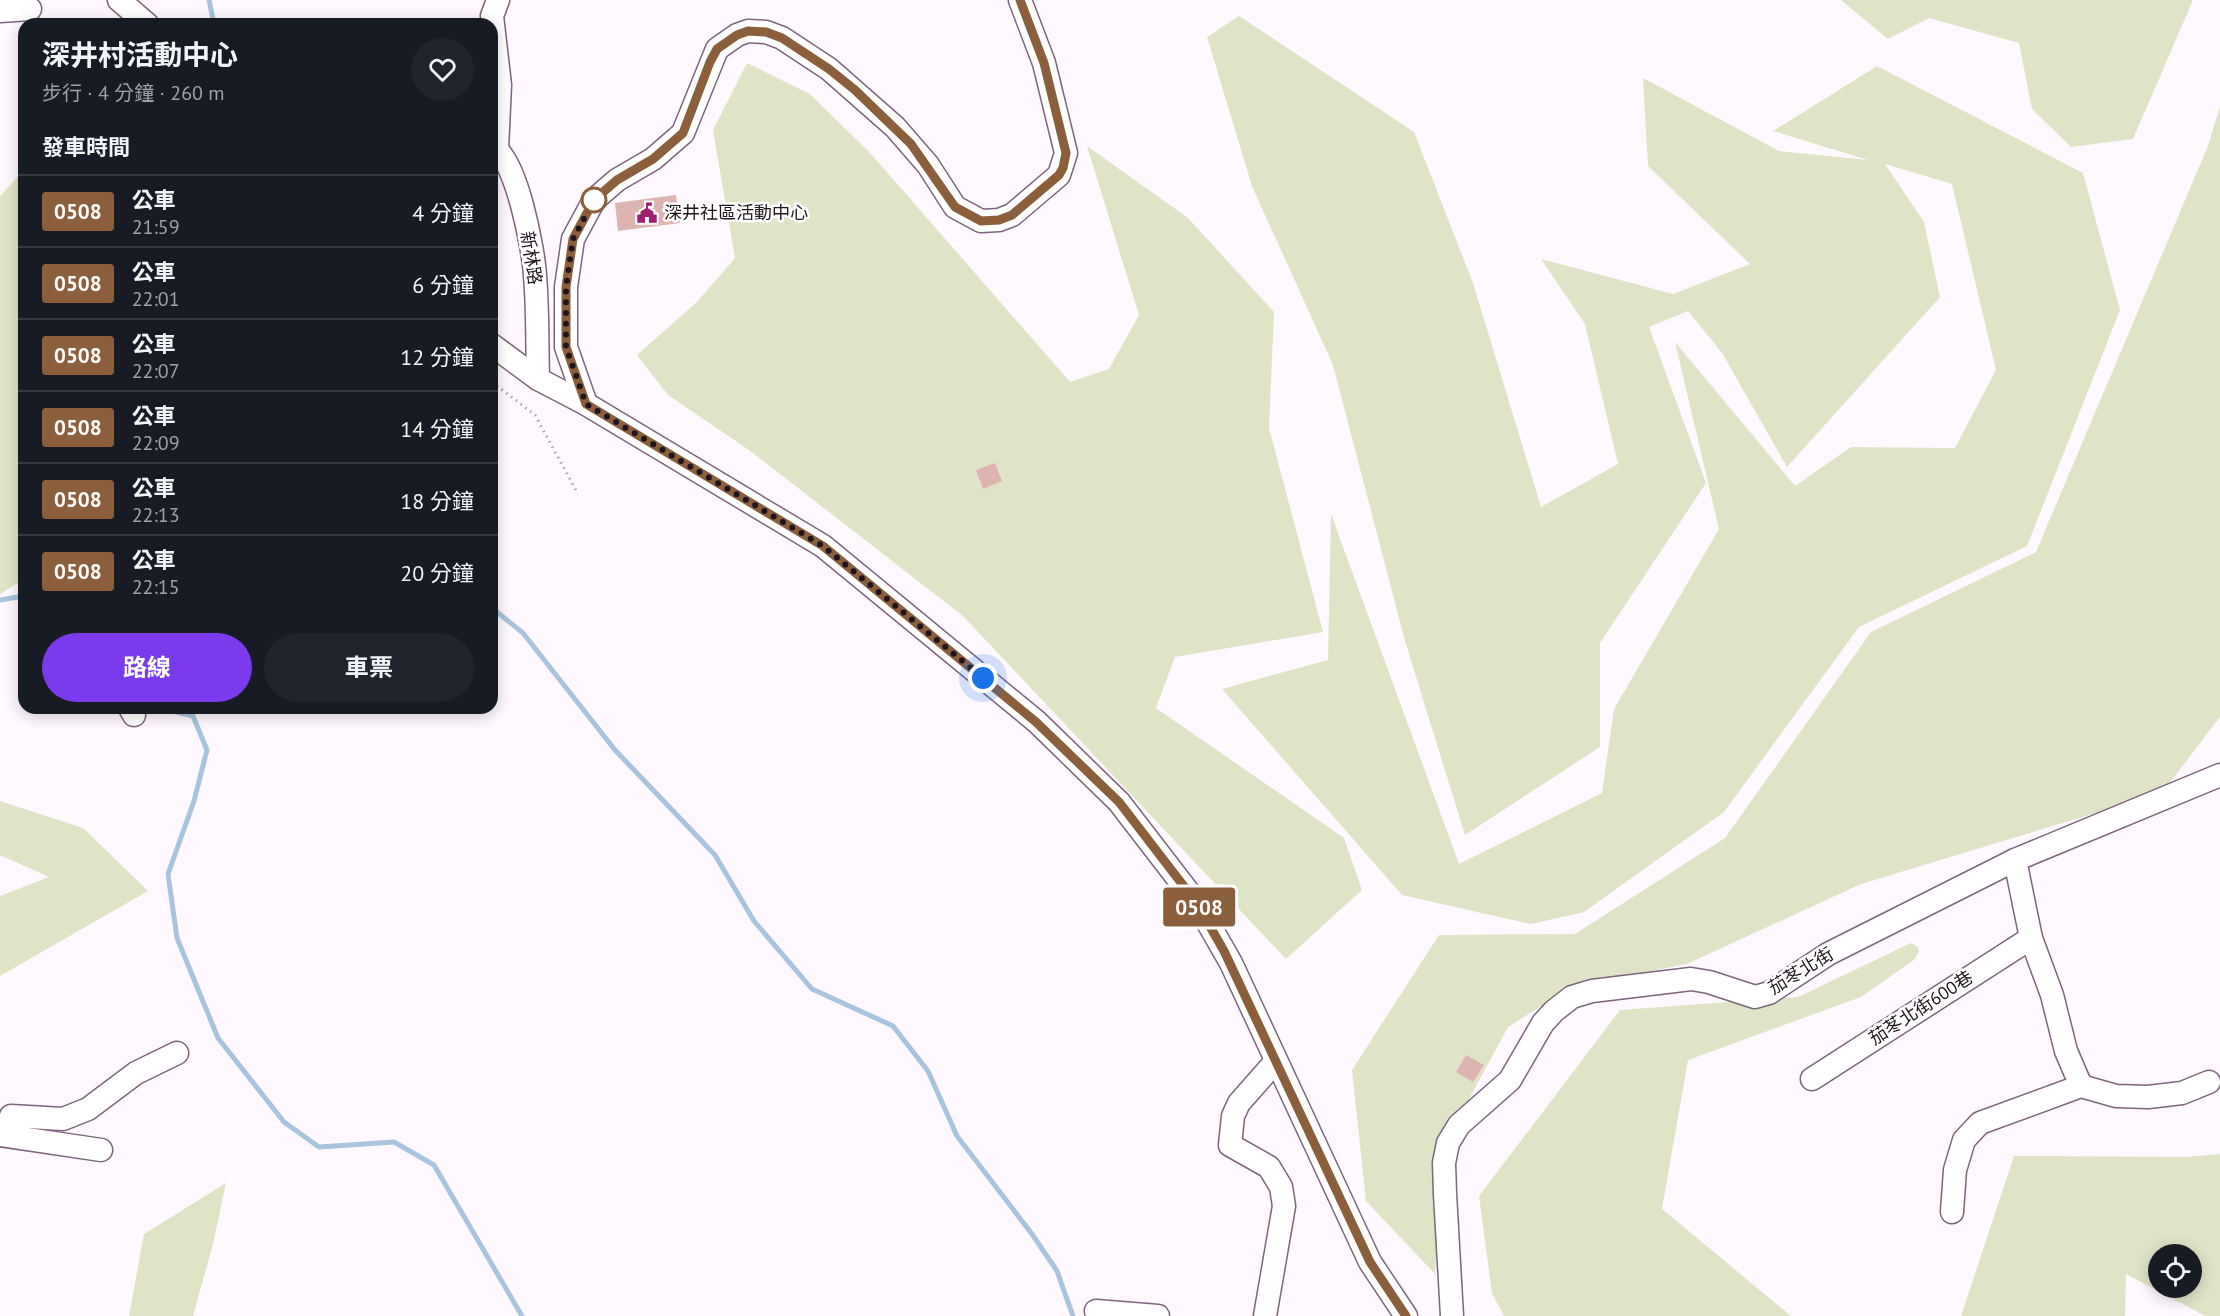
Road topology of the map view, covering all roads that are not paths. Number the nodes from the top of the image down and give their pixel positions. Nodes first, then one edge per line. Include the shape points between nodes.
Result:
1 (119, 0) edge
2 (498, 0) edge
3 (1020, 0) edge
4 (30, 9) dead end
5 (0, 11) edge
6 (140, 18) edge
7 (492, 18) edge
8 (498, 68) edge
9 (498, 110) edge
10 (498, 152) edge
11 (498, 349) edge
12 (538, 379) junction
13 (586, 404) junction
14 (2220, 775) edge
15 (2015, 860) junction
16 (2031, 938) junction
17 (177, 1053) dead end
18 (1276, 1061) junction
19 (1812, 1079) dead end
20 (2209, 1082) dead end
21 (2081, 1086) junction
22 (2, 1135) edge
23 (101, 1150) dead end
24 (1952, 1212) dead end
25 (1096, 1311) dead end
26 (1158, 1316) edge
27 (1265, 1316) edge
28 (1406, 1316) edge
29 (1452, 1316) edge

1 - 6 street
2 - 7 street
3 - 13 street via 1044,63 1066,153 1059,175 1012,215 999,220 981,221 955,207 928,165 895,127 829,69 782,38 748,31 717,49 683,133 594,200 573,239 566,287 566,347
4 - 5 street
8 - 9 street
10 - 12 street, 新林路 via 507,164 522,203 536,274
11 - 12 street
12 - 13 street
13 - 18 street via 823,546 1036,722 1119,802 1196,902 1231,963
14 - 15 street, 茄苳北街
15 - 16 street
15 - 29 street, 茄苳北街 via 1828,954 1769,993 1755,997 1691,979 1592,991 1572,997 1554,1011 1510,1080 1459,1125 1449,1143 1444,1163
16 - 19 street, 茄苳北街600巷
16 - 21 street via 2052,994 2066,1051
17 - 22 street via 136,1073 88,1109 63,1119 11,1116
18 - 27 street via 1239,1104 1229,1139 1230,1145 1269,1167 1281,1187 1284,1206
18 - 28 street via 1370,1262
20 - 21 street via 2182,1093 2148,1097 2115,1095
21 - 24 street via 1980,1123 1964,1140 1955,1170
22 - 23 street
25 - 26 street

